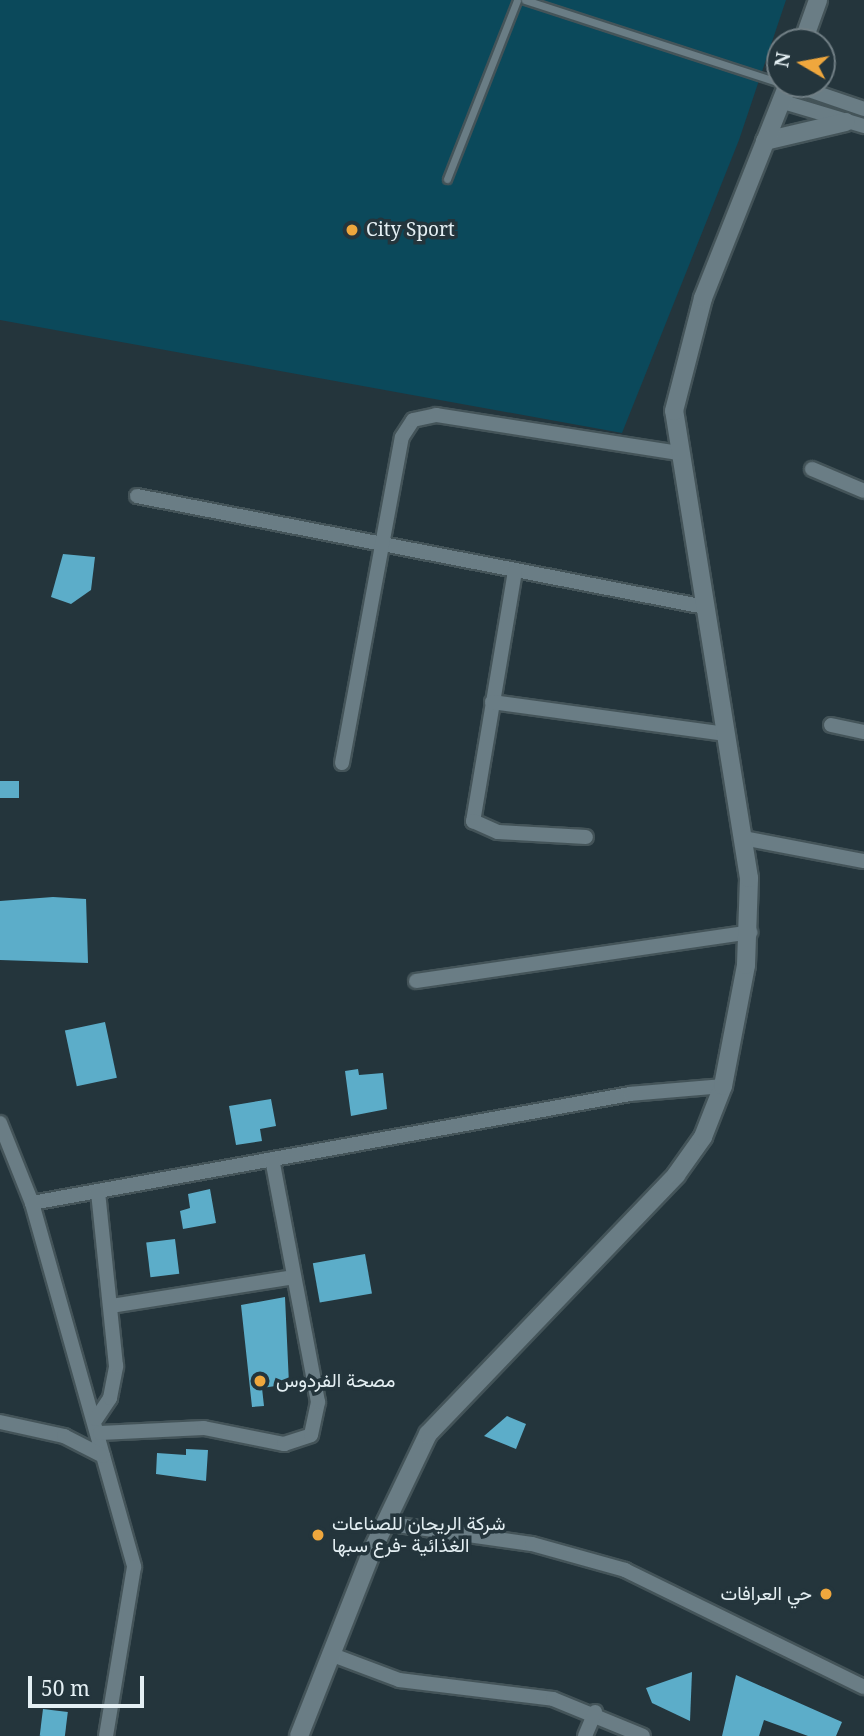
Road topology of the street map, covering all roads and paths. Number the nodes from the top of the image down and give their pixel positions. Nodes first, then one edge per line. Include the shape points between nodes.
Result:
1 (517, 0) edge
2 (525, 0) edge
3 (818, 0) edge
4 (808, 28) edge
5 (766, 83) edge
6 (778, 98) edge
7 (793, 98) edge
8 (829, 98) edge
9 (864, 110) edge
10 (846, 122) junction
11 (864, 127) edge
12 (765, 141) junction
13 (447, 179) dead end
14 (678, 453) junction
15 (813, 469) dead end
16 (864, 491) edge
17 (137, 496) dead end
18 (382, 545) junction
19 (515, 571) junction
20 (705, 607) junction
21 (492, 702) junction
22 (831, 725) dead end
23 (864, 732) edge
24 (726, 734) junction
25 (342, 763) dead end
26 (586, 837) dead end
27 (743, 838) junction
28 (864, 861) edge
29 (750, 932) junction
30 (416, 981) dead end
31 (723, 1086) junction
32 (0, 1123) edge
33 (272, 1159) junction
34 (99, 1191) junction
35 (32, 1203) junction
36 (294, 1277) junction
37 (111, 1306) junction
38 (0, 1422) edge
39 (98, 1426) junction
40 (103, 1456) junction
41 (384, 1523) junction
42 (330, 1654) junction
43 (864, 1687) edge
44 (595, 1712) junction
45 (106, 1736) edge
46 (299, 1736) edge
47 (585, 1736) edge
48 (643, 1736) edge

1 - 13 lane
2 - 5 lane
3 - 4 street
6 - 12 street
7 - 10 street
8 - 9 street
10 - 11 street
10 - 12 street
12 - 14 street via 685,354 674,411
14 - 18 street via 420,416 402,437
14 - 20 street
15 - 16 street
17 - 18 street
18 - 19 street
18 - 25 street
19 - 20 street
19 - 21 street
20 - 24 street
21 - 24 street
21 - 26 street via 473,821 498,831
22 - 23 street
24 - 27 street
27 - 28 street
27 - 29 street
29 - 30 street
29 - 31 street
31 - 33 street via 630,1094
31 - 41 street via 703,1137 676,1175 428,1434
32 - 35 street
33 - 34 street
33 - 36 street
34 - 35 street
34 - 37 street
35 - 39 street
36 - 37 street
36 - 39 street via 318,1402 311,1435 284,1444 204,1428
37 - 39 street via 116,1377
38 - 40 street via 64,1436
39 - 40 street
40 - 45 street via 134,1567
41 - 42 street
41 - 43 street via 532,1544 625,1570
42 - 44 street via 399,1680 522,1693
42 - 46 street
44 - 47 street
44 - 48 street

